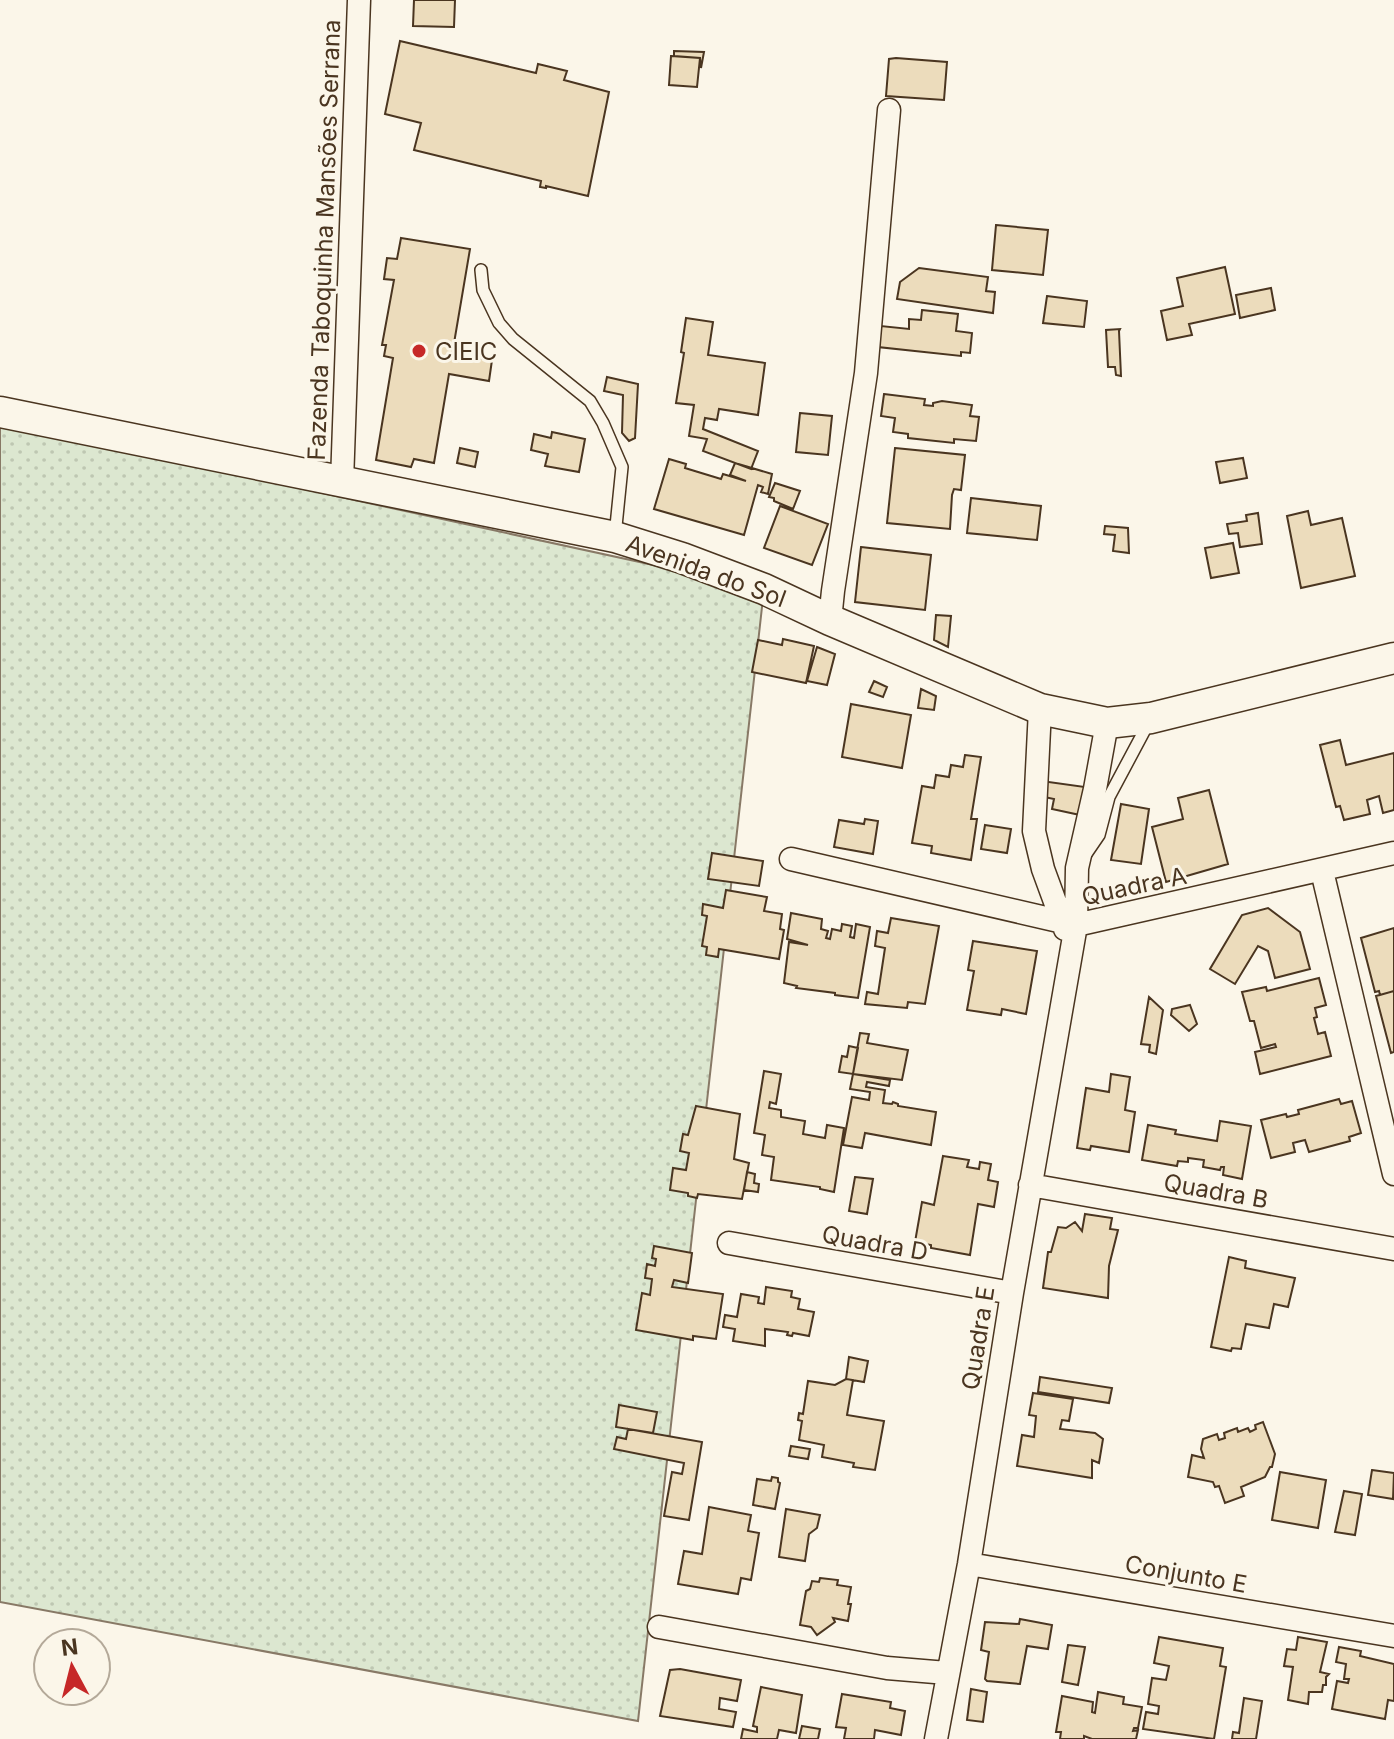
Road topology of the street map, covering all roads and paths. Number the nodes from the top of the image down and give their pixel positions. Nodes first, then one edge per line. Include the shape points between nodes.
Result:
1 (359, 0) edge
2 (889, 110) dead end
3 (481, 270) dead end
4 (0, 412) edge
5 (342, 482) junction
6 (615, 537) junction
7 (830, 620) junction
8 (1394, 658) edge
9 (1040, 709) junction
10 (1151, 718) junction
11 (1107, 723) junction
12 (1394, 853) edge
13 (791, 859) dead end
14 (1077, 868) junction
15 (1322, 871) junction
16 (1070, 930) junction
17 (1394, 1174) edge
18 (1030, 1185) junction
19 (729, 1243) dead end
20 (1394, 1249) edge
21 (1012, 1293) junction
22 (969, 1564) junction
23 (659, 1627) dead end
24 (1394, 1636) edge
25 (947, 1673) junction
26 (936, 1739) edge

1 - 5 street, Fazenda Taboquinha Mansões Serrana
2 - 7 street via 866,373
3 - 6 lane via 483,290 499,323 590,401 603,423 622,467
4 - 5 street, Avenida do Sol
5 - 6 street, Avenida do Sol
6 - 7 street, Avenida do Sol via 764,589
7 - 9 street, Avenida do Sol
8 - 10 street, Avenida do Sol
9 - 11 street, Avenida do Sol
9 - 16 street via 1034,831 1043,869
10 - 11 street, Avenida do Sol
10 - 14 lane via 1109,797 1099,835
11 - 14 street, Quadra E
12 - 15 street, Quadra A
13 - 16 street, Quadra A
14 - 16 street, Quadra E
15 - 16 street, Quadra A
15 - 17 street
16 - 18 street, Quadra E
18 - 20 street, Quadra B
18 - 21 street, Quadra E
19 - 21 street, Quadra D
21 - 22 street, Quadra E
22 - 24 street, Conjunto E
22 - 25 street, Quadra E
23 - 25 street via 887,1668
25 - 26 street, Quadra E

